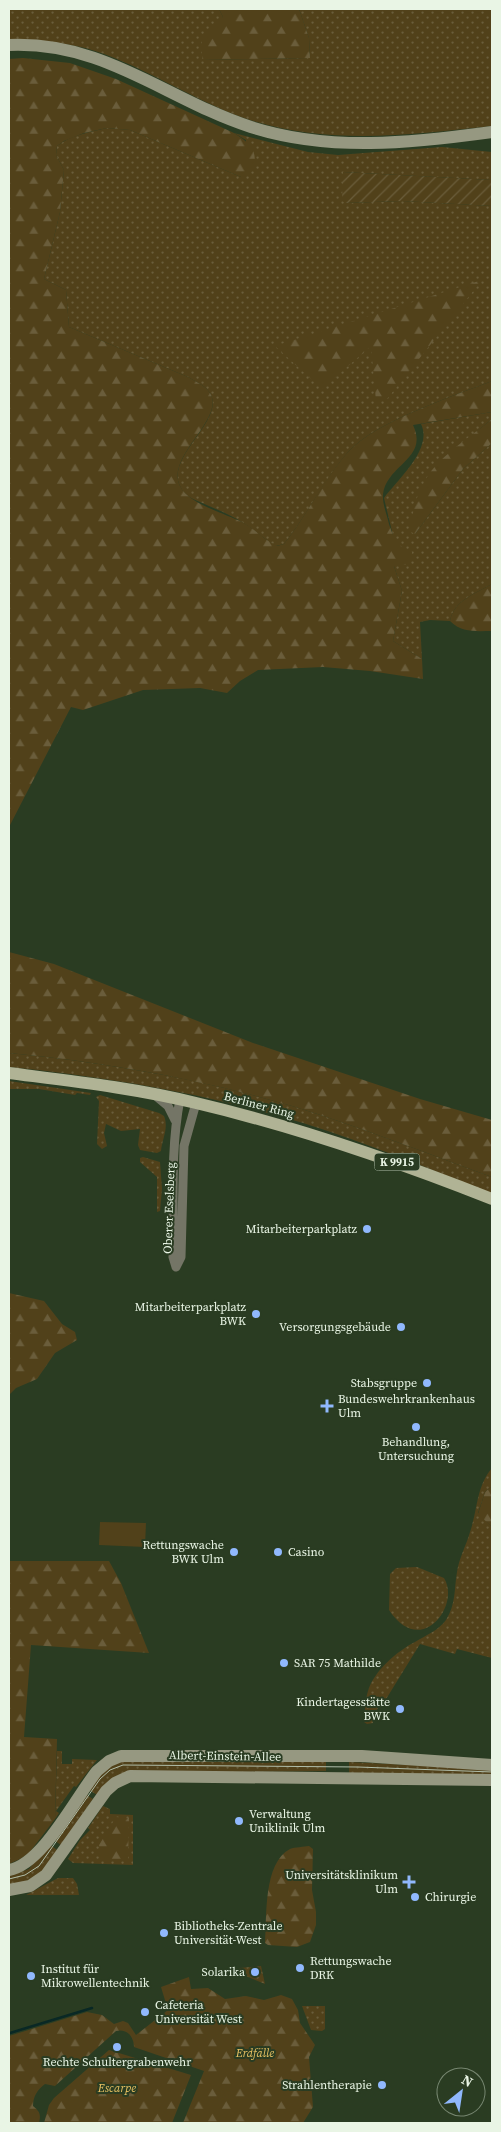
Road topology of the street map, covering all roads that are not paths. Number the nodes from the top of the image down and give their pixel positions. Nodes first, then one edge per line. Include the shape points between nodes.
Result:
1 (9, 45) edge
2 (492, 132) edge
3 (9, 1073) edge
4 (154, 1094) junction
5 (180, 1099) junction
6 (196, 1103) junction
7 (176, 1122) junction
8 (492, 1199) edge
9 (492, 1765) edge
10 (492, 1780) edge
11 (9, 1870) edge
12 (9, 1890) edge

1 - 2 street via 29,44 81,52 227,117 290,137 338,143 391,142
3 - 4 main road, Berliner Ring / K 9915
4 - 5 main road, Berliner Ring / K 9915
4 - 7 street via 168,1106
5 - 6 main road, Berliner Ring / K 9915
5 - 7 street, Oberer Eselsberg
6 - 7 street, Oberer Eselsberg via 184,1146 181,1257 176,1267
6 - 8 main road, Berliner Ring / K 9915 via 300,1131 408,1166
9 - 11 street, Albert-Einstein-Allee via 369,1756 121,1756 99,1768 34,1858
10 - 12 street, Albert-Einstein-Allee via 130,1776 106,1791 44,1878 27,1888

